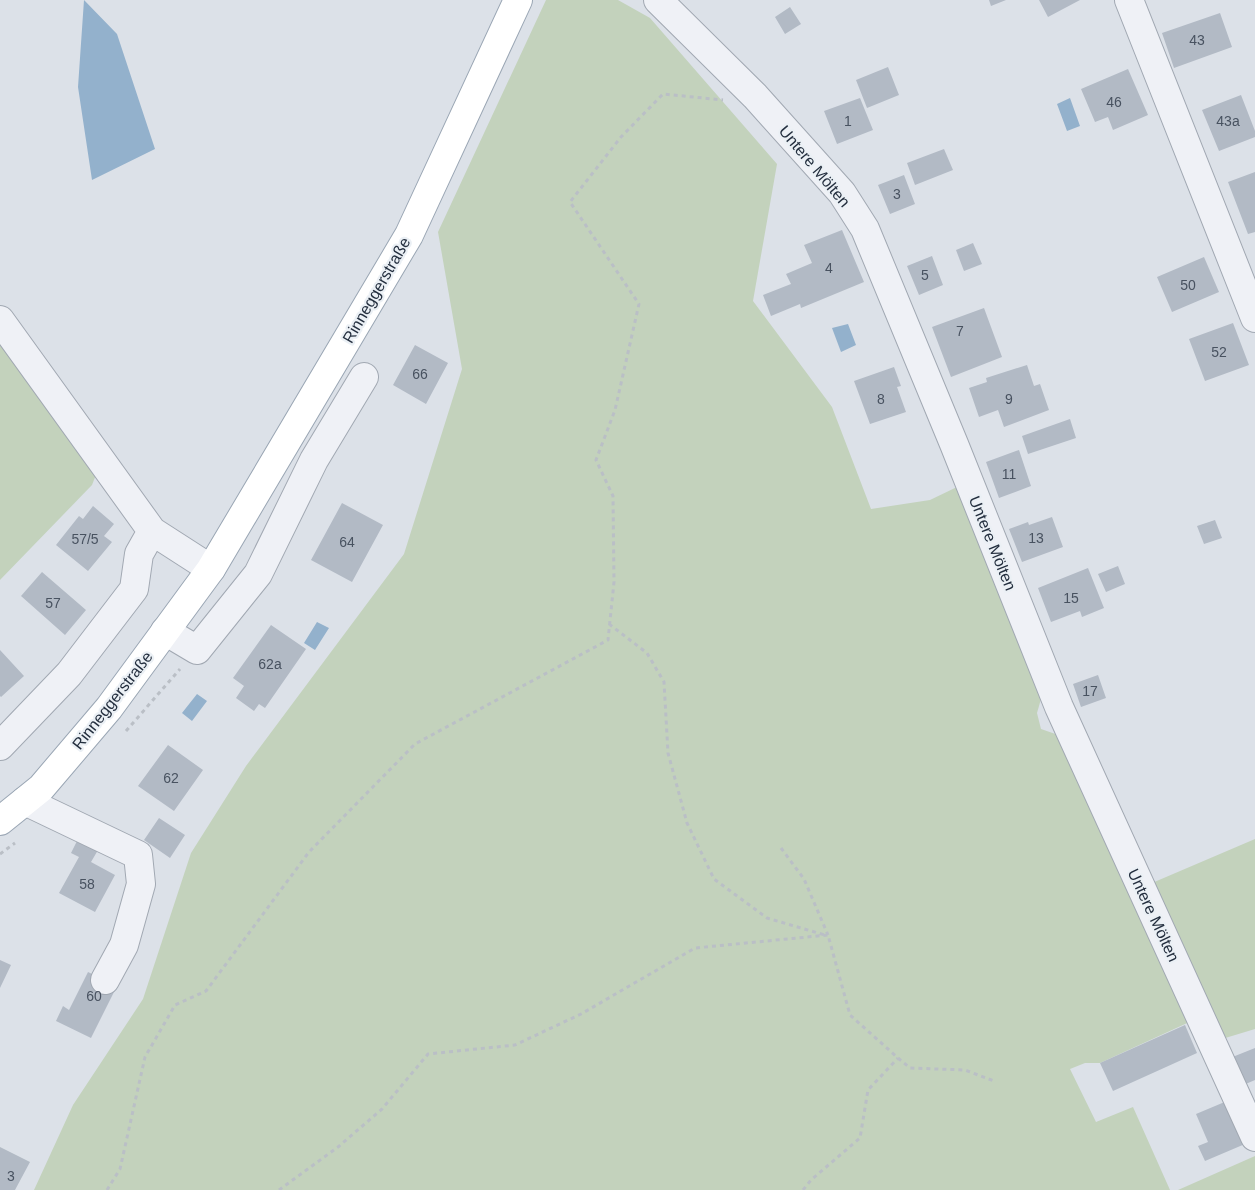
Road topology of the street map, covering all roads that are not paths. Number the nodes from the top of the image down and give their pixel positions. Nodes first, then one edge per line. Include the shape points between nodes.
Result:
1 (518, 0) edge
2 (658, 0) edge
3 (1129, 0) edge
4 (1255, 318) edge
5 (0, 320) edge
6 (364, 378) dead end
7 (152, 530) junction
8 (211, 569) junction
9 (165, 631) junction
10 (0, 746) edge
11 (25, 801) junction
12 (0, 821) edge
13 (105, 980) dead end
14 (1255, 1137) edge

1 - 8 main road, Rinneggerstraße via 409,235
2 - 14 street, Untere Mölten via 755,96 842,193 865,229 1059,708
3 - 4 street
5 - 7 street
6 - 9 street via 314,460 258,574 197,650
7 - 8 street
7 - 10 street via 139,554 134,589 69,674
8 - 9 main road, Rinneggerstraße
9 - 11 main road, Rinneggerstraße via 109,708 41,788
11 - 12 main road, Rinneggerstraße
11 - 13 street via 138,855 142,884 124,945

